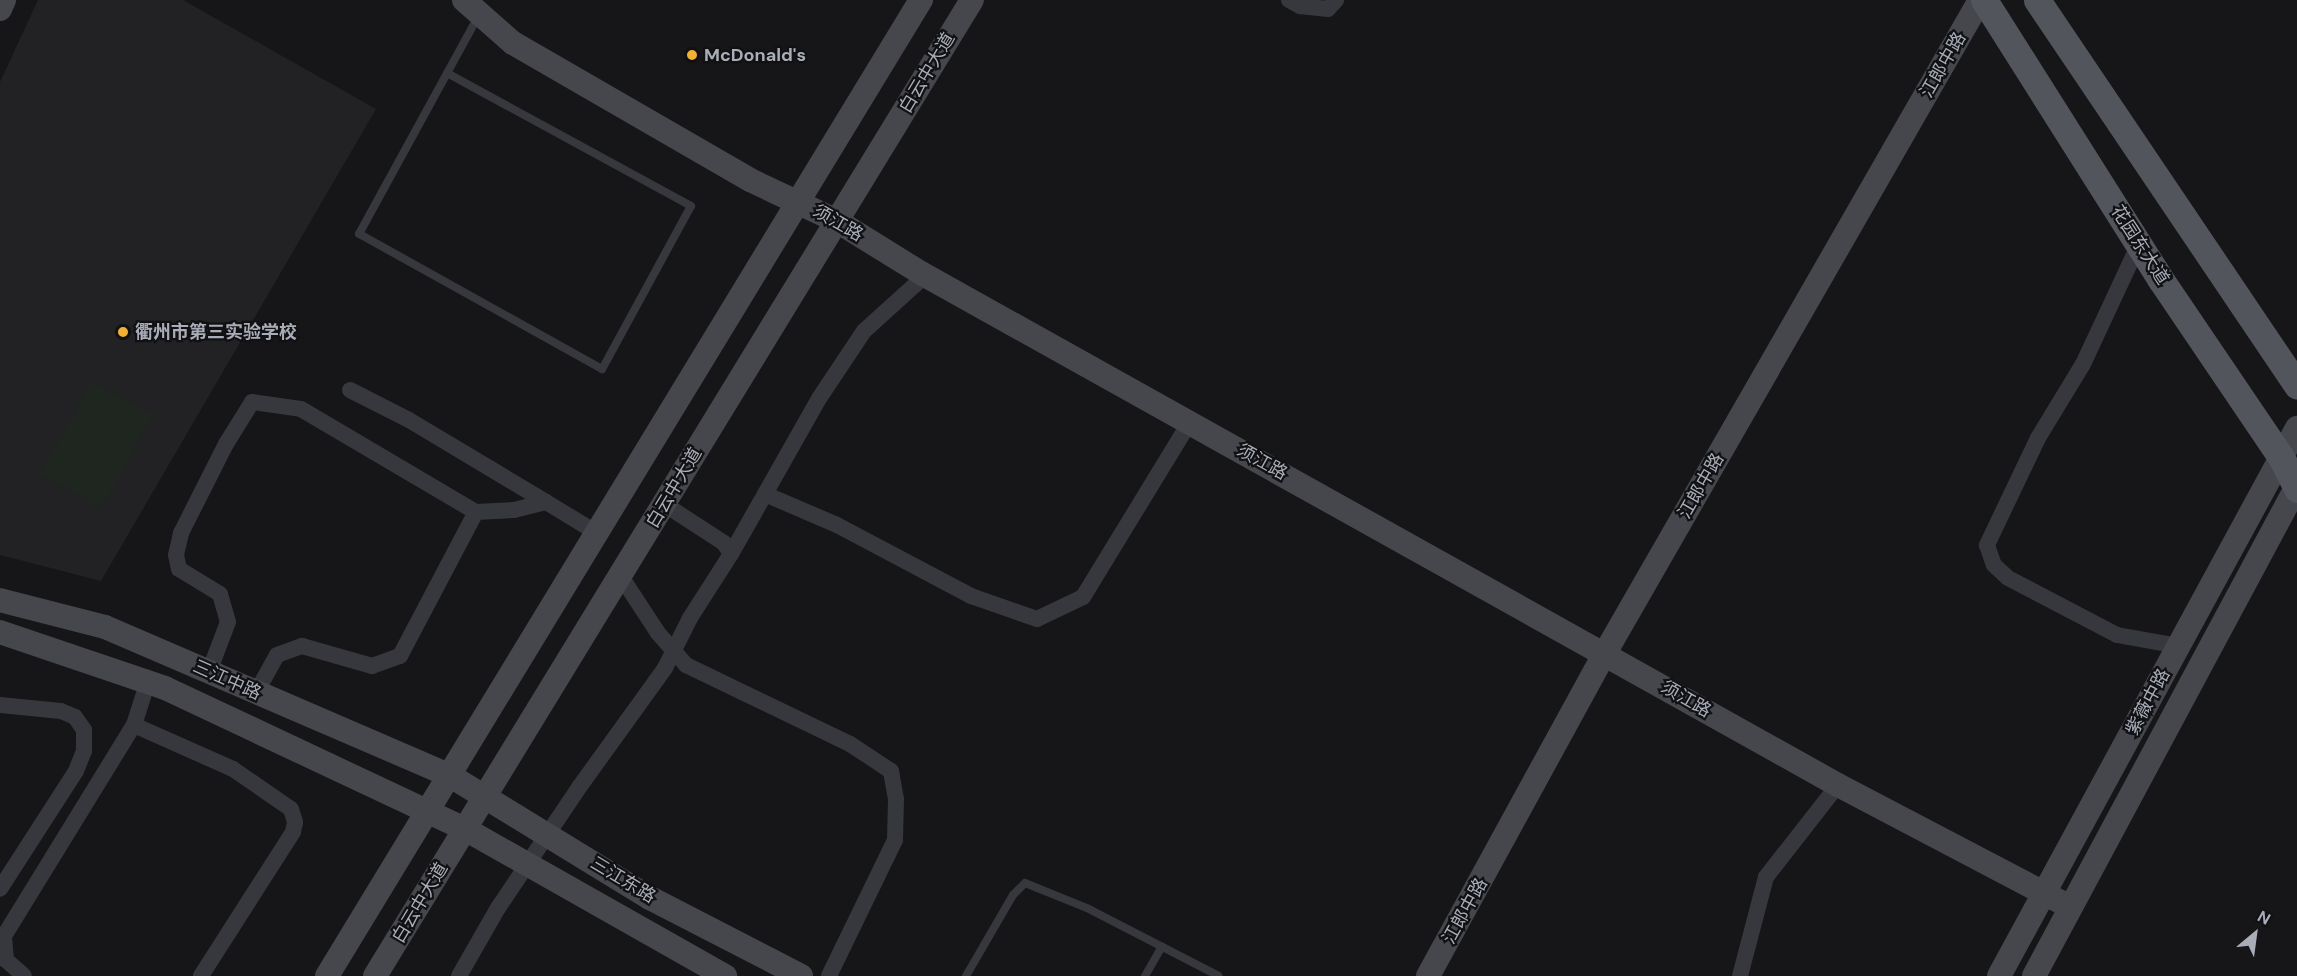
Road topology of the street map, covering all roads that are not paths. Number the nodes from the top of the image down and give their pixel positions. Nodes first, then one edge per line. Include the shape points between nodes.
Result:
1 (4, 0) edge
2 (921, 0) edge
3 (972, 0) edge
4 (1289, 0) edge
5 (1336, 0) edge
6 (1982, 0) edge
7 (2037, 0) edge
8 (472, 7) edge
9 (0, 9) edge
10 (447, 73) junction
11 (798, 201) junction
12 (837, 221) junction
13 (2139, 244) junction
14 (926, 276) junction
15 (2293, 372) edge
16 (350, 390) dead end
17 (1190, 422) junction
18 (2297, 428) edge
19 (2281, 457) junction
20 (2297, 488) edge
21 (765, 494) junction
22 (546, 502) junction
23 (663, 504) junction
24 (476, 512) junction
25 (597, 533) junction
26 (731, 554) junction
27 (620, 575) junction
28 (0, 600) edge
29 (0, 632) edge
30 (2178, 646) junction
31 (674, 652) junction
32 (1605, 653) junction
33 (209, 672) junction
34 (148, 681) junction
35 (256, 693) junction
36 (0, 705) edge
37 (134, 725) junction
38 (449, 775) junction
39 (1838, 785) junction
40 (486, 795) junction
41 (426, 813) junction
42 (465, 829) junction
43 (548, 834) junction
44 (527, 864) junction
45 (0, 889) edge
46 (2044, 893) junction
47 (2070, 907) junction
48 (1162, 947) junction
49 (24, 976) edge
50 (201, 976) edge
51 (327, 976) edge
52 (375, 976) edge
53 (459, 976) edge
54 (724, 976) edge
55 (801, 976) edge
56 (829, 976) edge
57 (966, 976) edge
58 (1145, 976) edge
59 (1219, 976) edge
60 (1428, 976) edge
61 (1740, 976) edge
62 (1999, 976) edge
63 (2034, 976) edge

1 - 9 main road
2 - 11 main road
3 - 12 main road, 白云中大道
4 - 5 street via 1300,6 1328,9
6 - 13 main road, 花园东大道
6 - 32 main road, 江郎中路
7 - 15 main road
8 - 10 lane
8 - 11 main road, 须江路 via 523,48 750,180
10 - 10 lane via 359,234 602,369 691,206
11 - 12 main road, 须江路
11 - 25 main road
12 - 14 main road, 须江路
12 - 23 main road, 白云中大道
13 - 19 main road, 花园东大道
13 - 30 street via 2083,364 2038,438 1987,545 1994,565 2008,578 2116,634
14 - 17 main road, 须江路
14 - 21 street via 864,331 820,397
16 - 22 street via 430,432
17 - 21 street via 1083,597 1037,619 971,596 837,525
17 - 32 main road, 须江路
18 - 19 main road, 紫薇中路
19 - 20 main road, 花园东大道
19 - 30 main road, 紫薇中路
20 - 47 main road, 紫薇中路
21 - 26 street
22 - 24 street via 514,510
22 - 25 street
23 - 26 street via 724,543
23 - 27 main road, 白云中大道
24 - 33 street via 301,409 252,402 181,533 176,555 179,569 220,594 228,622
24 - 35 street via 400,656 372,666 302,646 277,656
25 - 38 main road
26 - 31 street via 690,618
27 - 31 street
27 - 40 main road, 白云中大道
28 - 33 main road, 三江中路 via 105,627
29 - 34 main road, 三江中路
30 - 46 main road, 紫薇中路
31 - 43 street
31 - 56 street via 686,665 850,744 891,771 896,799 895,840
32 - 39 main road, 须江路
32 - 60 main road, 江郎中路
33 - 35 main road, 三江中路
34 - 37 street
34 - 41 main road, 三江中路
35 - 38 main road, 三江中路
36 - 45 street via 61,711 75,717 84,730 84,751 76,771
37 - 49 street via 4,936 6,960
37 - 50 street via 233,769 291,809 295,822 293,832
38 - 40 main road, 三江东路
38 - 41 main road
39 - 46 main road, 须江路
39 - 61 street via 1766,877
40 - 42 main road, 白云中大道
40 - 43 main road, 三江东路
41 - 42 main road, 三江东路
41 - 51 main road
42 - 44 main road, 三江东路
42 - 52 main road, 白云中大道
43 - 44 street
43 - 55 main road, 三江东路 via 650,898
44 - 53 street
44 - 54 main road, 三江东路
46 - 47 main road, 须江路
46 - 62 main road, 紫薇中路
47 - 63 main road, 紫薇中路
48 - 57 lane via 1087,908 1025,883 1013,895
48 - 58 lane
48 - 59 lane

